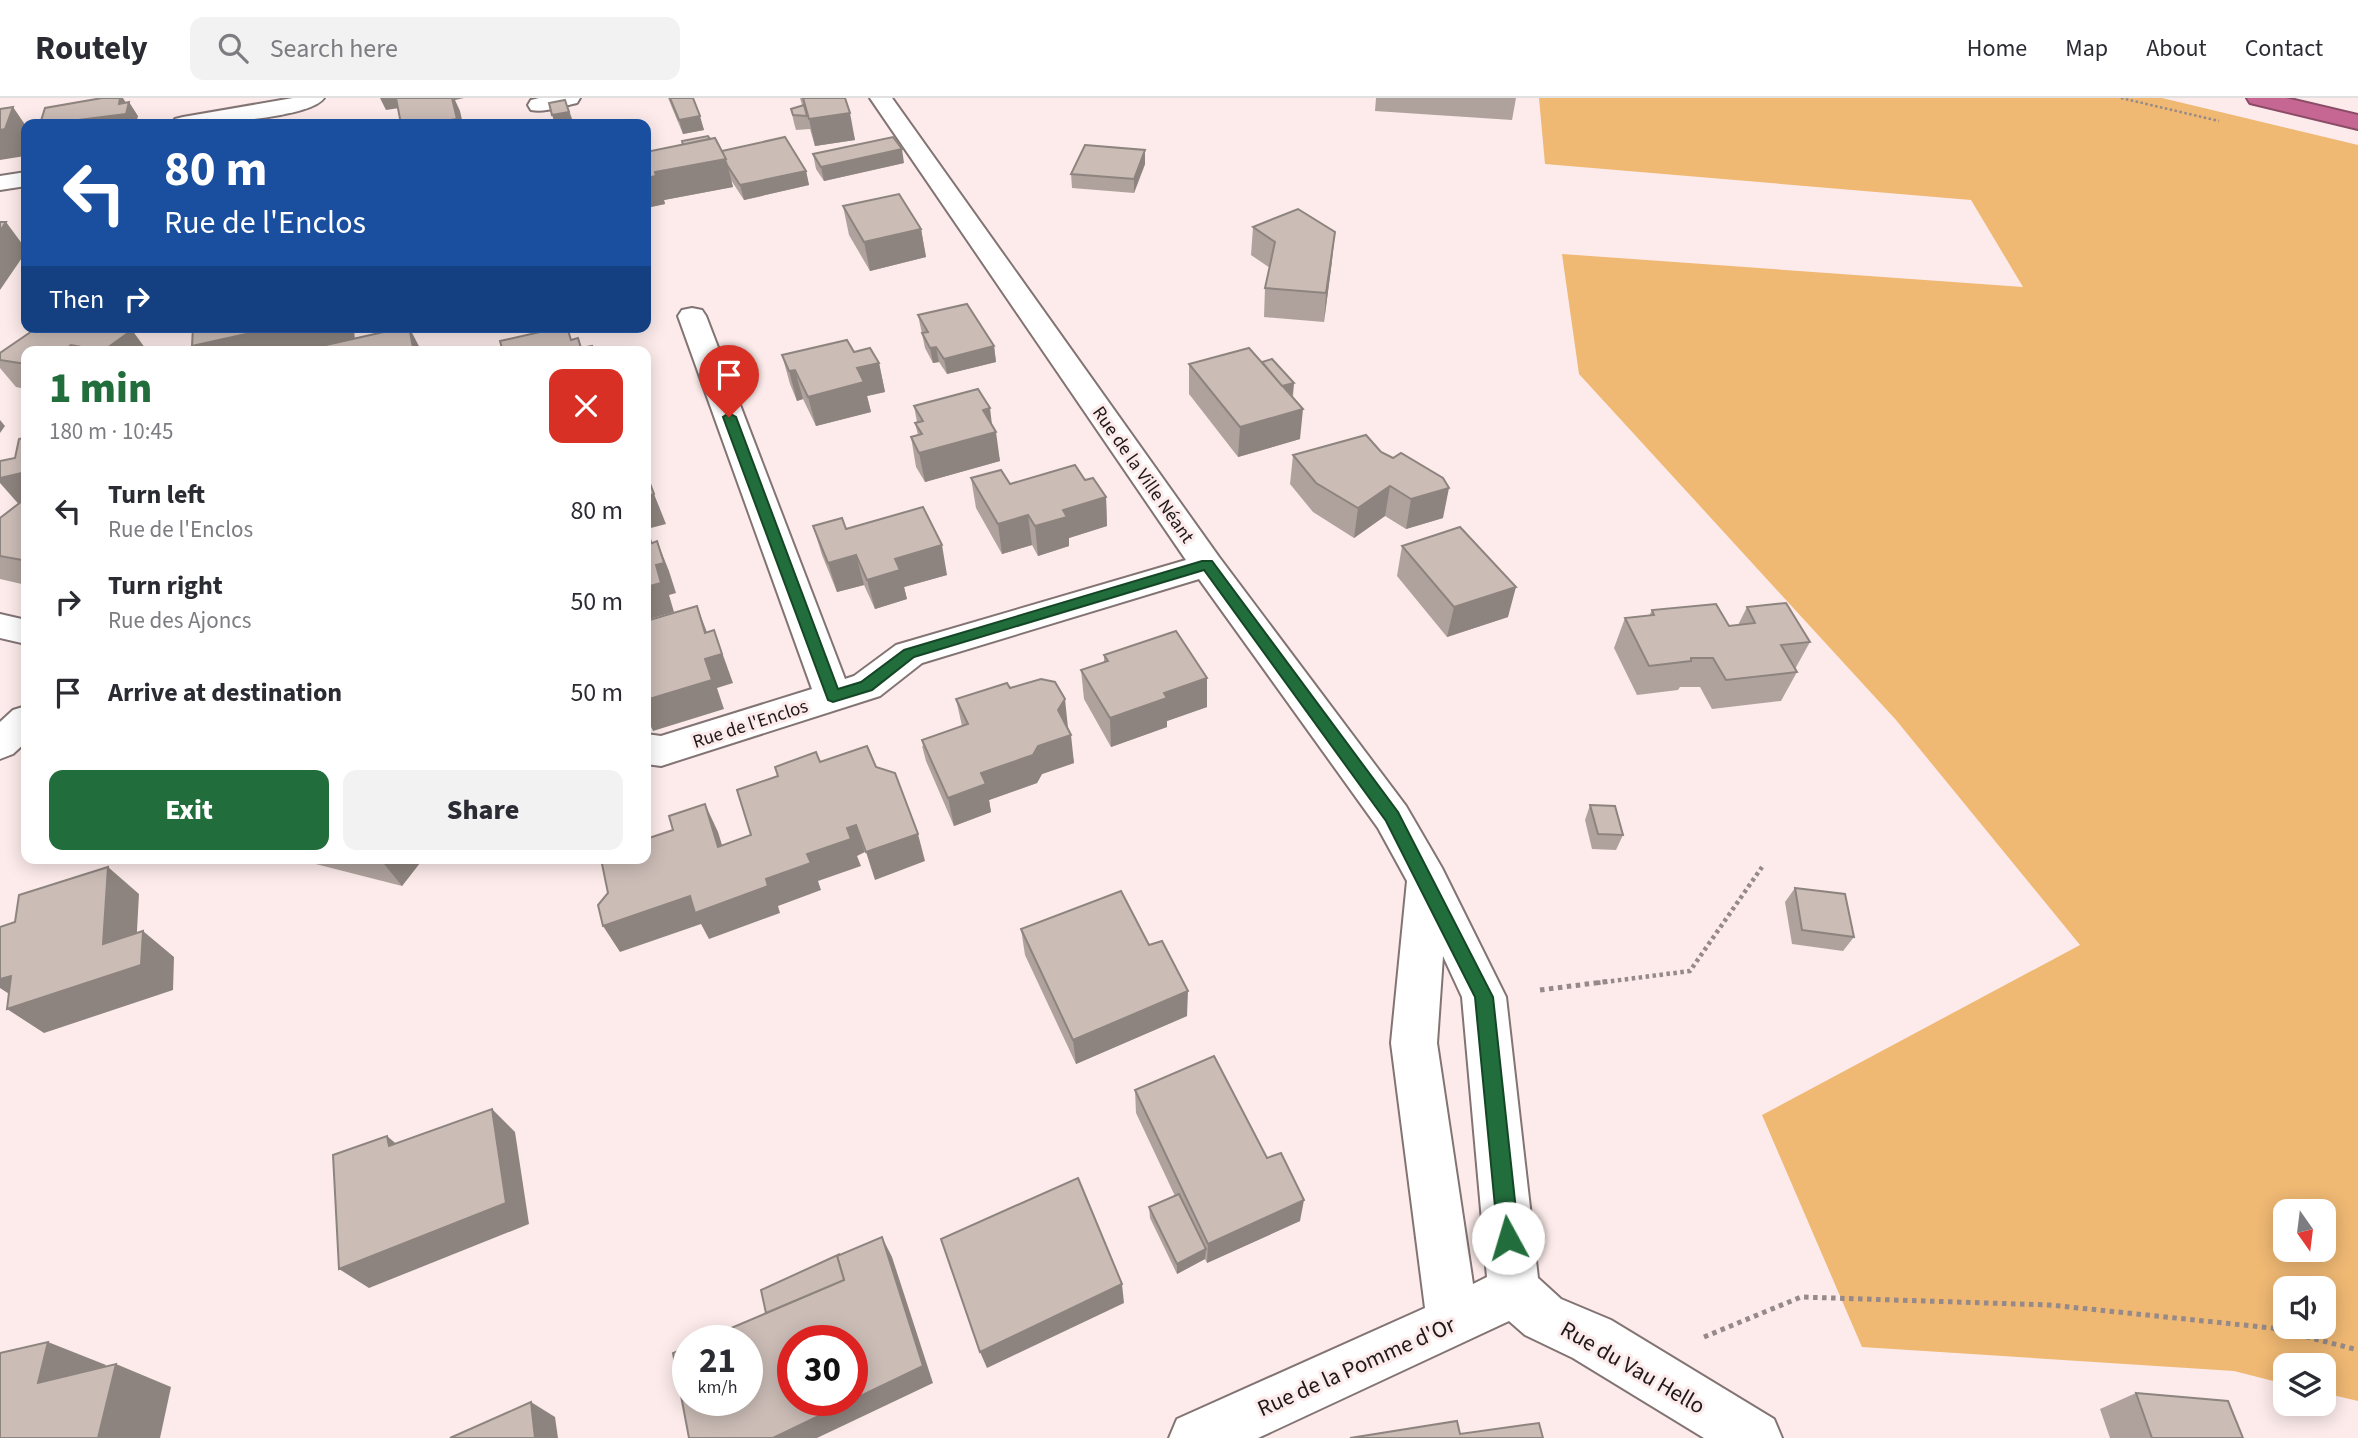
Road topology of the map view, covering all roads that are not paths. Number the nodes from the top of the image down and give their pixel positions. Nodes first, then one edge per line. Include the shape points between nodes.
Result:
1 (313, 98) edge
2 (569, 98) edge
3 (881, 98) edge
4 (2259, 98) edge
5 (2341, 98) edge
6 (2358, 102) edge
7 (539, 105) dead end
8 (212, 119) edge
9 (2358, 122) edge
10 (21, 180) edge
11 (0, 183) edge
12 (692, 316) dead end
13 (1207, 565) junction
14 (0, 626) edge
15 (21, 631) edge
16 (833, 696) junction
17 (21, 725) edge
18 (0, 744) edge
19 (651, 750) edge
20 (1427, 880) junction
21 (1514, 1291) junction
22 (1453, 1322) junction
23 (1196, 1438) edge
24 (1755, 1438) edge

1 - 8 street
2 - 7 street
3 - 13 street, Rue de la Ville Néant
4 - 9 highway
5 - 6 highway
10 - 11 street
12 - 16 street
13 - 16 street, Rue de l'Enclos via 909,653 867,686
13 - 20 street, Rue de la Ville Néant via 1392,817
14 - 15 street
16 - 19 street, Rue de l'Enclos via 661,751
17 - 18 street
20 - 21 street, Rue de la Ville Néant via 1484,997
20 - 22 street via 1415,1043
21 - 22 street, Rue de la Pomme d'Or
21 - 24 street, Rue du Vau Hello via 1543,1317 1592,1339
22 - 23 street, Rue de la Pomme d'Or

